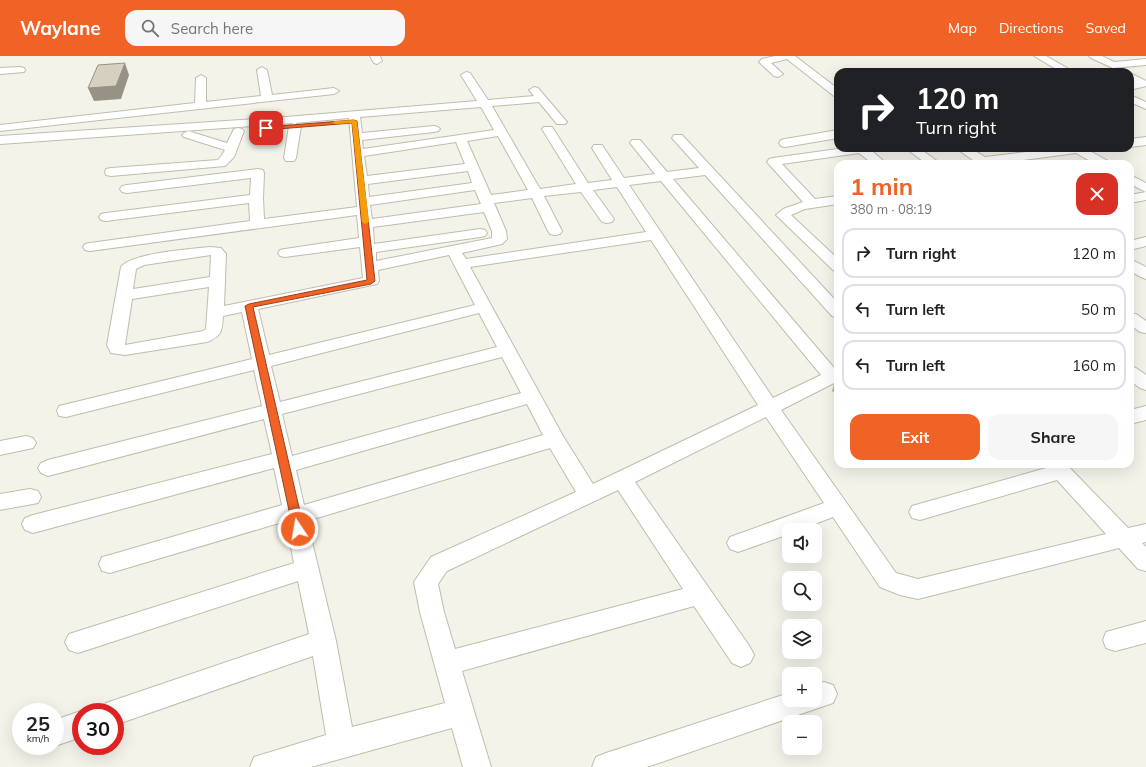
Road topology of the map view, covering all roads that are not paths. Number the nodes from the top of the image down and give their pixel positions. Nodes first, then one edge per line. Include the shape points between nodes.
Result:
1 (789, 56) edge
2 (1039, 56) edge
3 (1094, 56) edge
4 (1146, 62) edge
5 (1113, 66) junction
6 (1062, 68) edge
7 (1117, 68) edge
8 (20, 70) dead end
9 (262, 70) dead end
10 (0, 71) edge
11 (778, 74) dead end
12 (466, 75) dead end
13 (201, 78) dead end
14 (1134, 78) edge
15 (1134, 86) edge
16 (334, 91) dead end
17 (834, 91) edge
18 (267, 98) junction
19 (1134, 100) edge
20 (200, 106) junction
21 (1146, 106) edge
22 (486, 107) junction
23 (122, 114) junction
24 (354, 118) junction
25 (561, 122) dead end
26 (295, 126) junction
27 (0, 128) edge
28 (449, 128) dead end
29 (548, 129) dead end
30 (238, 131) junction
31 (502, 132) junction
32 (188, 135) junction
33 (834, 135) edge
34 (122, 137) junction
35 (356, 138) junction
36 (678, 138) dead end
37 (0, 140) edge
38 (462, 143) junction
39 (636, 143) dead end
40 (786, 143) dead end
41 (231, 148) junction
42 (598, 148) dead end
43 (0, 150) edge
44 (845, 152) edge
45 (869, 152) edge
46 (917, 152) edge
47 (969, 152) edge
48 (1053, 152) edge
49 (1086, 152) edge
50 (358, 157) junction
51 (290, 158) dead end
52 (877, 160) edge
53 (929, 160) edge
54 (982, 160) edge
55 (999, 160) edge
56 (1098, 160) edge
57 (472, 167) junction
58 (708, 171) junction
59 (111, 172) dead end
60 (1134, 174) edge
61 (664, 176) junction
62 (361, 181) junction
63 (621, 182) junction
64 (479, 186) junction
65 (584, 187) junction
66 (1146, 188) edge
67 (126, 189) dead end
68 (537, 193) junction
69 (1146, 196) edge
70 (256, 198) junction
71 (1134, 198) edge
72 (834, 201) edge
73 (487, 204) junction
74 (813, 205) junction
75 (363, 206) junction
76 (106, 217) dead end
77 (607, 219) dead end
78 (257, 224) junction
79 (366, 224) junction
80 (499, 231) junction
81 (555, 231) dead end
82 (656, 235) junction
83 (1146, 241) edge
84 (368, 245) junction
85 (1134, 245) edge
86 (90, 247) dead end
87 (285, 253) dead end
88 (457, 257) junction
89 (834, 263) edge
90 (1134, 266) edge
91 (370, 267) junction
92 (1146, 274) edge
93 (216, 281) junction
94 (125, 295) junction
95 (249, 306) junction
96 (485, 307) junction
97 (834, 309) edge
98 (215, 313) junction
99 (1134, 320) edge
100 (1146, 328) edge
101 (508, 350) junction
102 (261, 363) junction
103 (834, 374) edge
104 (834, 375) edge
105 (1134, 375) edge
106 (1146, 384) edge
107 (532, 396) junction
108 (769, 407) junction
109 (272, 410) junction
110 (66, 411) dead end
111 (1146, 413) edge
112 (1134, 416) edge
113 (555, 439) junction
114 (26, 443) dead end
115 (0, 448) edge
116 (284, 462) junction
117 (48, 468) dead end
118 (1058, 468) edge
119 (622, 479) junction
120 (588, 495) junction
121 (30, 498) dead end
122 (0, 502) edge
123 (838, 507) junction
124 (920, 512) dead end
125 (295, 513) junction
126 (33, 524) dead end
127 (1146, 533) edge
128 (1124, 539) junction
129 (738, 543) dead end
130 (1146, 562) edge
131 (110, 564) dead end
132 (307, 570) junction
133 (701, 594) junction
134 (1146, 632) edge
135 (1115, 640) dead end
136 (323, 641) junction
137 (78, 642) dead end
138 (741, 655) dead end
139 (447, 663) junction
140 (785, 707) edge
141 (124, 709) edge
142 (462, 712) junction
143 (341, 744) junction
144 (307, 761) edge
145 (264, 767) edge
146 (477, 767) edge
147 (606, 767) edge

1 - 11 street via 764,62
1 - 17 street
2 - 6 street
3 - 5 street
4 - 5 street
5 - 7 street
8 - 10 street
9 - 18 street
12 - 22 street
13 - 20 street
14 - 15 street via 1143,84
16 - 18 street
18 - 20 street
19 - 21 street
20 - 23 street
22 - 24 street
22 - 25 street via 537,94
22 - 31 street
23 - 27 street
23 - 34 street
24 - 26 street
24 - 34 street
24 - 35 street
26 - 30 street
26 - 51 street
28 - 35 street
29 - 65 street
30 - 32 street
30 - 41 street
31 - 38 street
31 - 68 street
32 - 34 street
32 - 41 street
33 - 40 street
34 - 37 street
34 - 43 street
35 - 50 street
36 - 58 street
38 - 50 street
38 - 57 street
39 - 61 street
41 - 59 street via 221,163
42 - 63 street
44 - 74 street via 773,162
45 - 52 street
46 - 53 street
47 - 54 street
48 - 55 street
49 - 56 street
50 - 62 street
57 - 62 street
57 - 64 street
58 - 61 street
58 - 97 street
60 - 66 street
61 - 63 street
61 - 103 street
62 - 75 street
63 - 65 street
63 - 82 street
64 - 73 street
64 - 75 street
65 - 68 street
65 - 77 street
67 - 70 street via 258,173
68 - 73 street
68 - 81 street
69 - 71 street
70 - 76 street
70 - 78 street
72 - 74 street
73 - 79 street
73 - 80 street
74 - 89 street via 786,211 783,215
75 - 78 street
75 - 79 street
78 - 86 street
79 - 84 street
80 - 84 street
80 - 88 street via 500,239 497,241
82 - 88 street
82 - 108 street
83 - 85 street
84 - 87 street
84 - 91 street
88 - 91 street
88 - 96 street
90 - 92 street
91 - 95 street via 371,281
93 - 94 street
93 - 94 street via 219,254 216,251 140,261 129,266
93 - 98 street
94 - 98 street via 117,349 125,350 201,338 214,330
95 - 98 street
95 - 102 street
96 - 101 street
96 - 102 street
99 - 100 street
101 - 107 street
101 - 109 street
102 - 109 street
102 - 110 street
104 - 108 street
105 - 106 street
107 - 113 street
107 - 116 street
108 - 119 street
108 - 123 street
109 - 116 street
109 - 117 street
111 - 112 street
113 - 120 street
113 - 125 street
114 - 115 street
116 - 125 street
116 - 126 street
118 - 124 street
118 - 128 street
119 - 120 street
119 - 133 street
120 - 139 street via 440,564 426,582
121 - 122 street
123 - 128 street via 888,580 918,589
123 - 129 street
125 - 131 street
125 - 132 street
127 - 128 street
128 - 130 street
132 - 136 street
132 - 137 street
133 - 138 street
133 - 139 street
134 - 135 street
136 - 141 street
136 - 143 street
139 - 142 street
140 - 147 street
142 - 143 street
142 - 146 street
143 - 144 street
144 - 145 street

